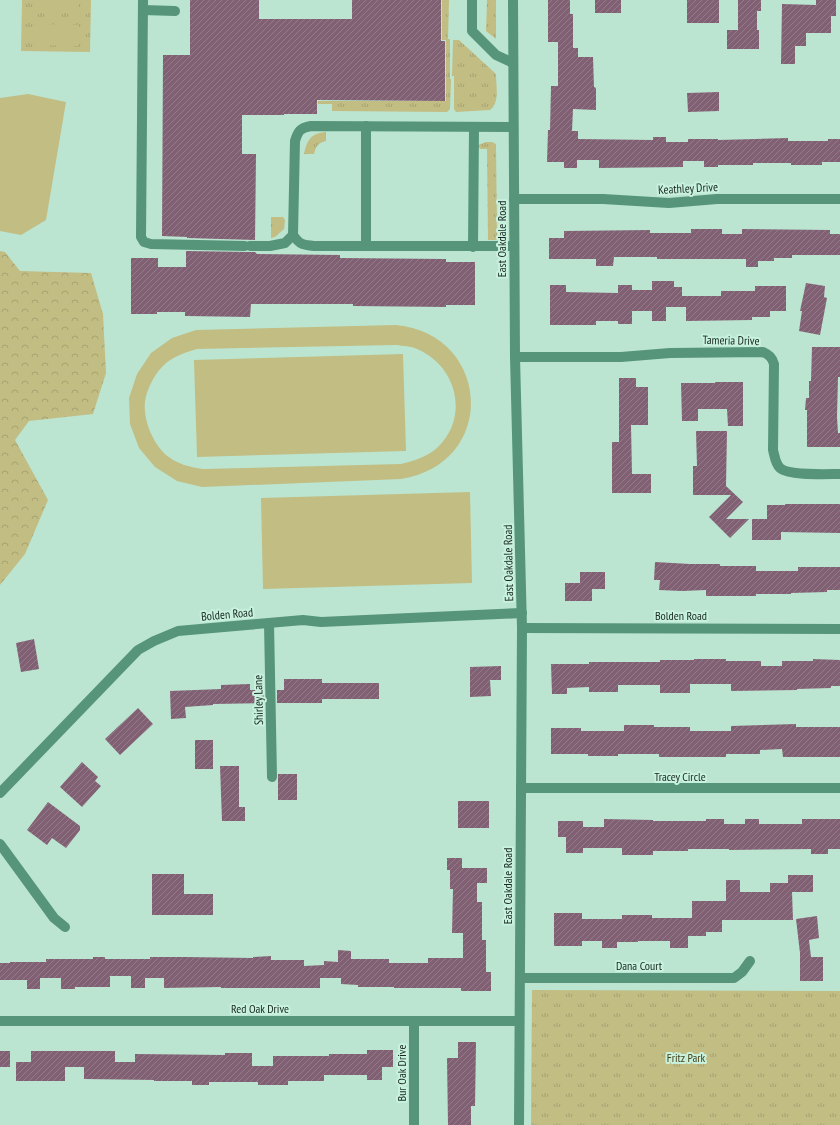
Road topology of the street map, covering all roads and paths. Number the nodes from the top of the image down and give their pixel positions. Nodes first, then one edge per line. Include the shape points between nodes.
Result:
1 (472, 0) edge
2 (513, 0) edge
3 (143, 5) edge
4 (175, 10) dead end
5 (513, 64) junction
6 (366, 126) junction
7 (474, 127) junction
8 (513, 127) junction
9 (514, 199) junction
10 (840, 199) edge
11 (293, 235) junction
12 (366, 246) junction
13 (514, 246) junction
14 (473, 247) junction
15 (515, 357) junction
16 (840, 474) edge
17 (522, 613) junction
18 (269, 623) junction
19 (522, 628) junction
20 (840, 629) edge
21 (272, 777) dead end
22 (521, 788) junction
23 (840, 788) edge
24 (0, 793) edge
25 (0, 844) edge
26 (64, 927) dead end
27 (750, 961) dead end
28 (520, 978) junction
29 (0, 1021) edge
30 (414, 1021) junction
31 (519, 1021) junction
32 (414, 1125) edge
33 (519, 1125) edge

1 - 5 street via 472,31 496,55
2 - 5 street, East Oakdale Road
3 - 4 street
3 - 11 street via 141,237 144,242 270,246 285,243
5 - 8 street, East Oakdale Road
6 - 7 street
6 - 11 street via 311,126 304,127 298,132 295,141
6 - 12 street
7 - 8 street
7 - 14 street
8 - 9 street, East Oakdale Road
9 - 10 street, Keathley Drive via 603,199 669,203 717,199
9 - 13 street, East Oakdale Road
11 - 12 street via 298,243 305,246
12 - 14 street
13 - 14 street
13 - 15 street, East Oakdale Road
15 - 16 street, Tameria Drive via 621,357 763,352 770,356 774,364 773,450 776,463 781,469 792,473
15 - 17 street, East Oakdale Road
17 - 18 street, Bolden Road
17 - 19 street, East Oakdale Road
18 - 21 street, Shirley Lane
18 - 24 street, Bolden Road via 178,631 138,650
19 - 20 street, Bolden Road
19 - 22 street, East Oakdale Road
22 - 23 street, Tracey Circle
22 - 28 street, East Oakdale Road
25 - 26 street via 54,918
27 - 28 street, Dana Court via 734,978
28 - 31 street, East Oakdale Road
29 - 30 street, Red Oak Drive
30 - 31 street, Red Oak Drive
30 - 32 street, Bur Oak Drive
31 - 33 street, East Oakdale Road

